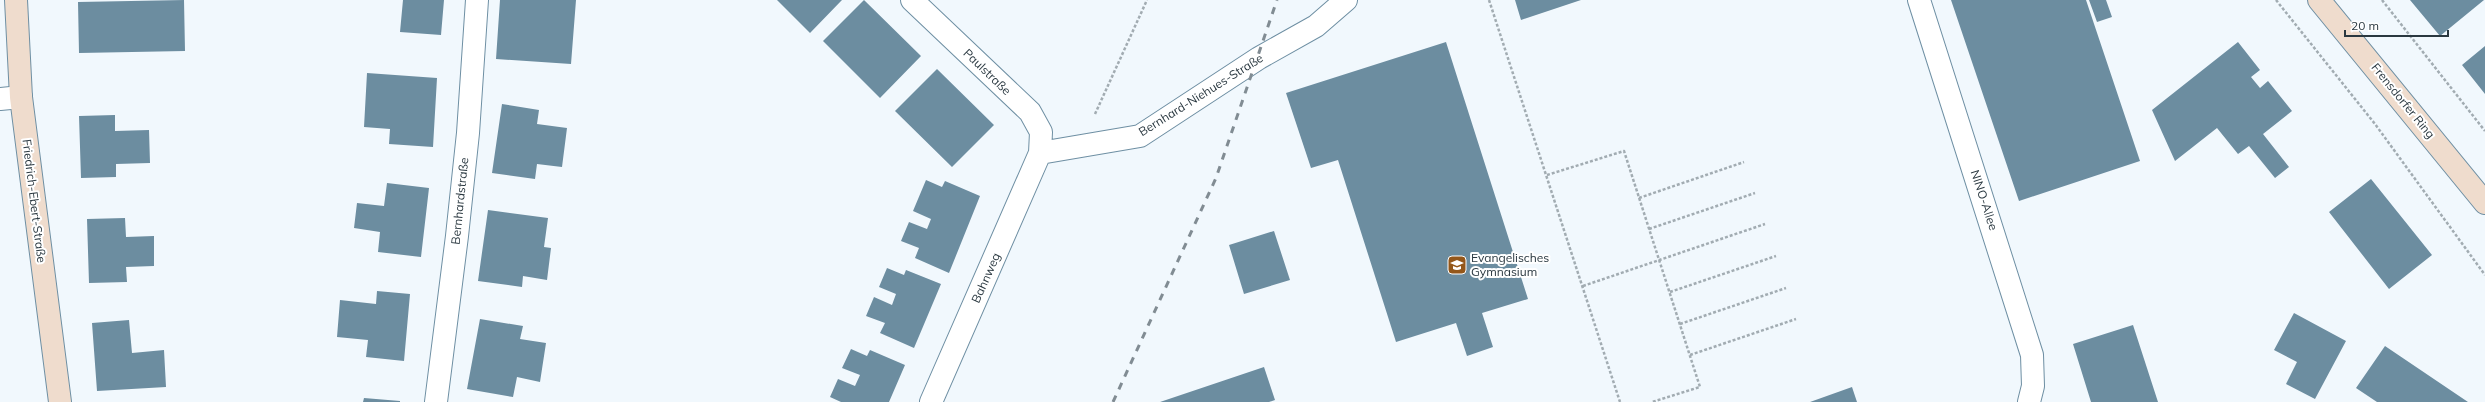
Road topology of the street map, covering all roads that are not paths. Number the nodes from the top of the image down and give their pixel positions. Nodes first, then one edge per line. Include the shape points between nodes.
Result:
1 (16, 0) edge
2 (477, 0) edge
3 (912, 0) edge
4 (1346, 0) edge
5 (1919, 0) edge
6 (2319, 0) edge
7 (21, 97) junction
8 (0, 99) edge
9 (1040, 154) junction
10 (2485, 203) edge
11 (60, 402) edge
12 (436, 402) edge
13 (931, 402) edge
14 (2030, 402) edge

1 - 7 street, Friedrich-Ebert-Straße
2 - 12 street, Bernhardstraße via 457,236
3 - 9 street, Paulstraße via 1030,112 1041,132
4 - 9 street, Bernhard-Niehues-Straße via 1316,26 1259,58 1140,136
5 - 14 street, NINO-Allee via 2032,355
6 - 10 street, Frensdorfer Ring
7 - 8 street
7 - 11 street, Friedrich-Ebert-Straße
9 - 13 street, Bahnweg

